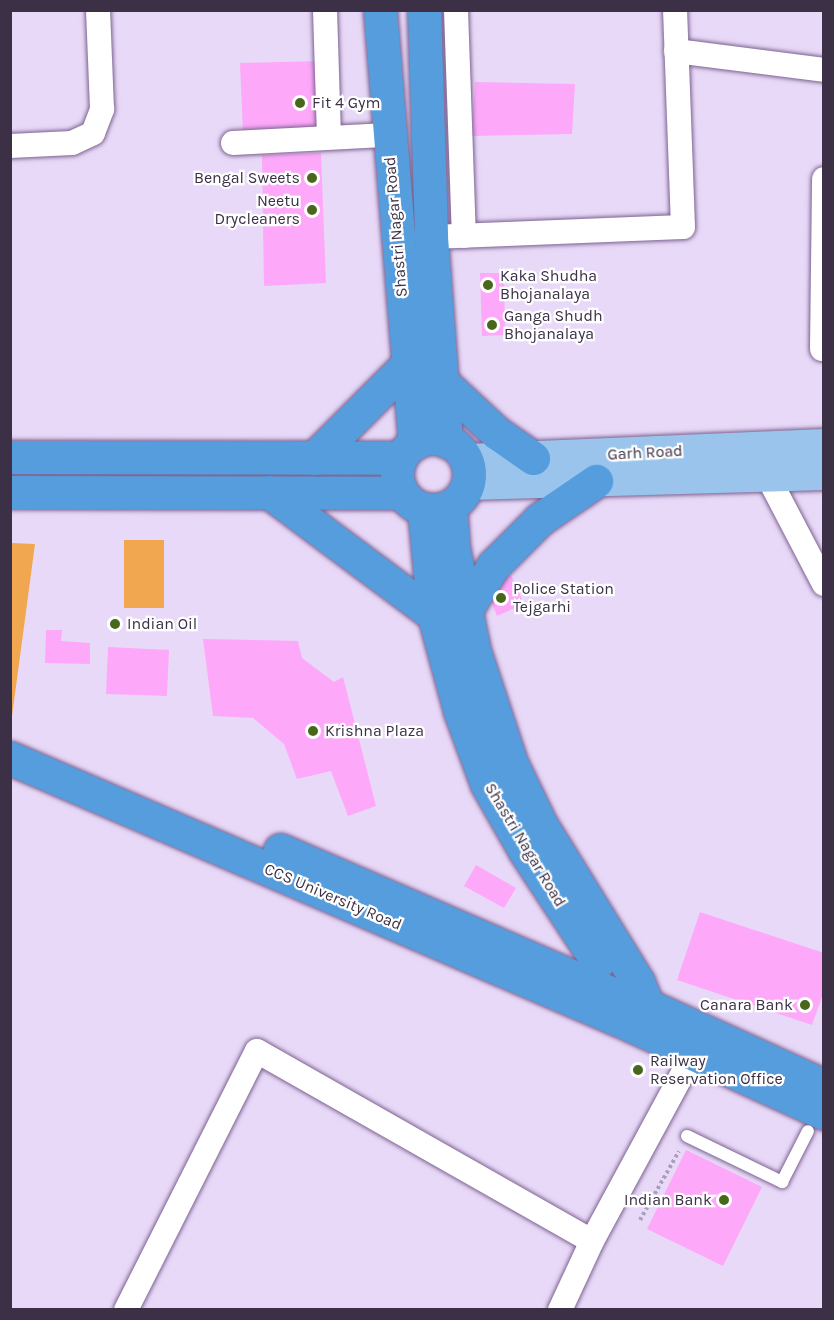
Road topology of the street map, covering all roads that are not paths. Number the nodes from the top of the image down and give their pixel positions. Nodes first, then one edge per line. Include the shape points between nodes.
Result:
1 (98, 10) edge
2 (325, 10) edge
3 (380, 10) edge
4 (424, 10) edge
5 (456, 10) edge
6 (675, 10) edge
7 (676, 51) junction
8 (824, 70) edge
9 (329, 135) junction
10 (388, 135) junction
11 (427, 137) junction
12 (233, 143) dead end
13 (10, 146) edge
14 (823, 194) edge
15 (464, 236) junction
16 (431, 237) junction
17 (822, 349) dead end
18 (408, 364) junction
19 (441, 381) junction
20 (824, 445) edge
21 (10, 456) edge
22 (314, 458) junction
23 (532, 458) junction
24 (824, 473) edge
25 (434, 474) junction
26 (767, 475) junction
27 (596, 482) junction
28 (10, 492) edge
29 (269, 492) junction
30 (824, 584) edge
31 (450, 613) junction
32 (10, 736) edge
33 (10, 758) edge
34 (125, 798) junction
35 (640, 1017) junction
36 (693, 1054) junction
37 (824, 1086) edge
38 (816, 1122) edge
39 (687, 1136) road end
40 (592, 1241) junction
41 (126, 1310) edge
42 (560, 1310) edge

1 - 13 street via 102,110 93,133 72,143
2 - 9 street
3 - 10 highway, Shastri Nagar Road
4 - 11 highway
5 - 15 street
6 - 7 street
7 - 8 street
7 - 15 street via 683,227
9 - 10 street
9 - 12 street
10 - 11 highway
10 - 18 highway, Shastri Nagar Road
11 - 16 highway
14 - 17 street
15 - 16 street
16 - 19 highway
18 - 22 highway
18 - 25 highway, Shastri Nagar Road
19 - 23 highway via 497,433
19 - 25 highway
20 - 23 main road, Garh Road
21 - 22 highway
22 - 25 highway
23 - 25 main road, Garh Road
24 - 26 main road, Garh Road
25 - 27 main road, Garh Road
25 - 29 highway
25 - 31 highway, Shastri Nagar Road
26 - 27 main road, Garh Road
26 - 30 street
27 - 31 highway via 532,527
28 - 29 highway
29 - 31 highway
31 - 35 highway, Shastri Nagar Road via 460,711 487,784 525,851
32 - 34 highway, CCS University Road
33 - 34 highway, CCS University Road
34 - 35 highway, CCS University Road
35 - 36 highway, CCS University Road
35 - 37 highway, CCS University Road
36 - 38 highway, CCS University Road
36 - 40 street
38 - 39 lane via 782,1182
40 - 41 street via 257,1052
40 - 42 street

